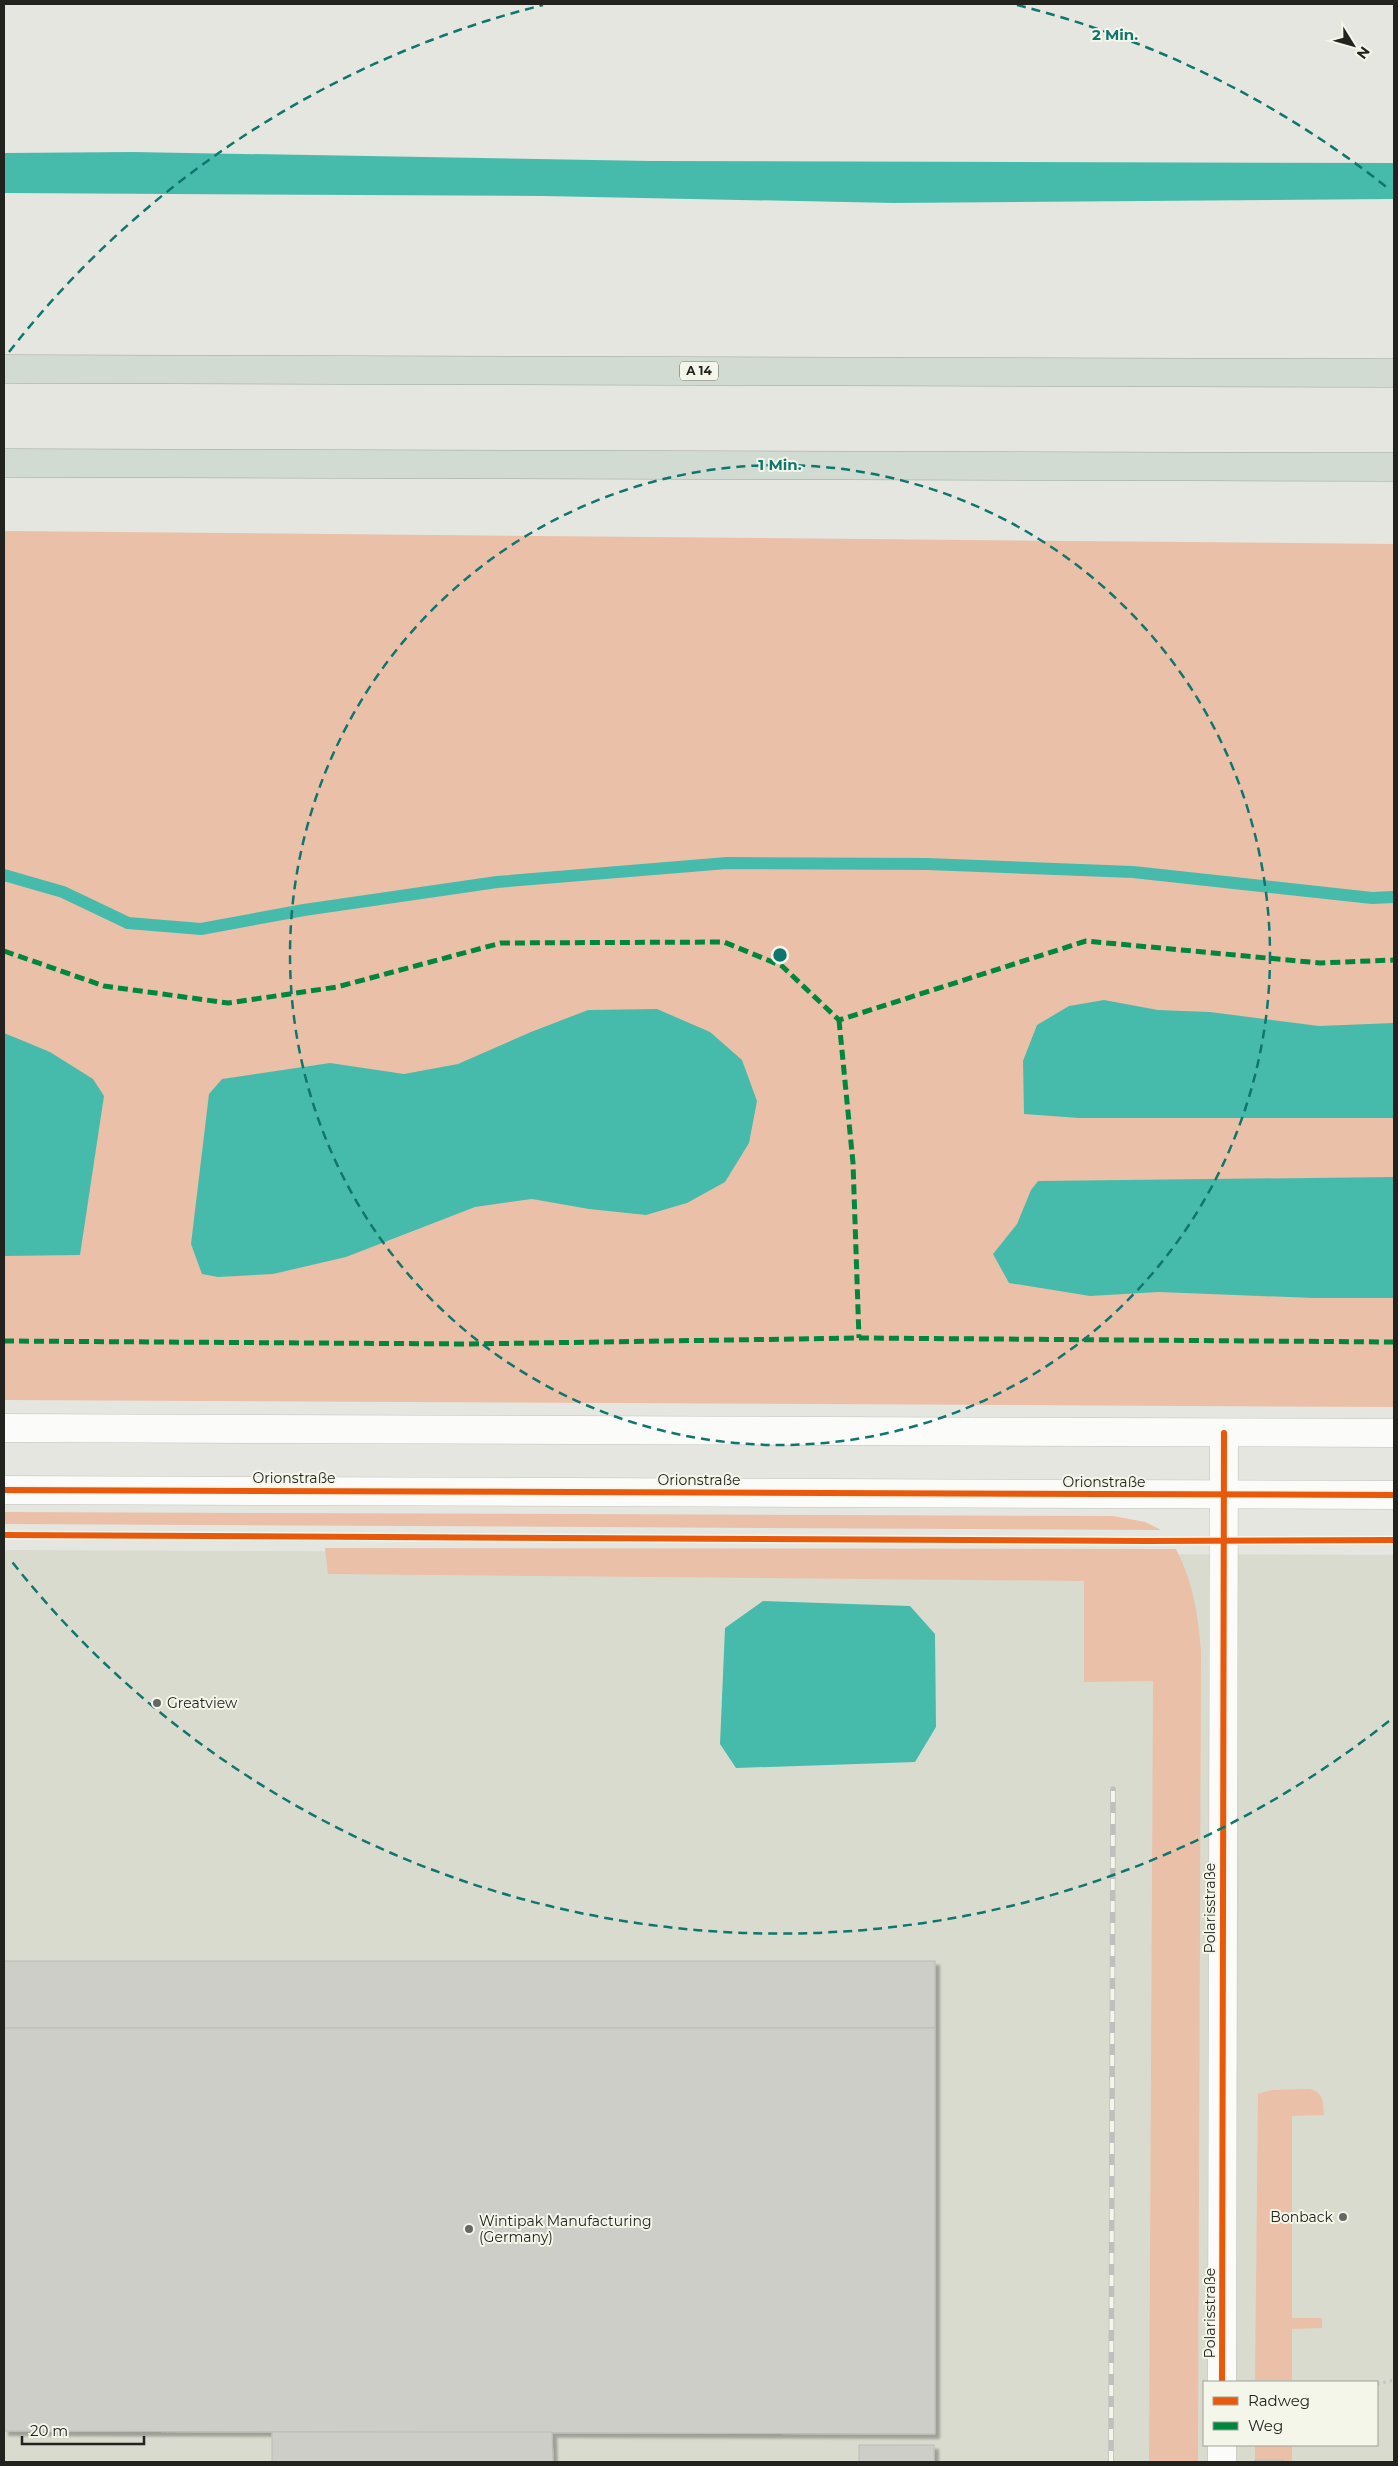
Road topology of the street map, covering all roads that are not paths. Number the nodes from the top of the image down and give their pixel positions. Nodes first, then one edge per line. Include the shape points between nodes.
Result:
1 (4, 368) edge
2 (1394, 373) edge
3 (4, 463) edge
4 (1394, 467) edge
5 (4, 1428) edge
6 (1224, 1433) junction
7 (1394, 1434) edge
8 (4, 1490) edge
9 (1223, 1495) junction
10 (1394, 1495) edge
11 (1222, 2381) edge
12 (1222, 2446) edge
13 (1222, 2462) edge

1 - 2 highway, A 14
3 - 4 highway
5 - 6 street
6 - 7 street
6 - 9 street, Polarisstraße
8 - 9 street, Orionstraße
9 - 10 street, Orionstraße
9 - 11 street, Polarisstraße
12 - 13 street

